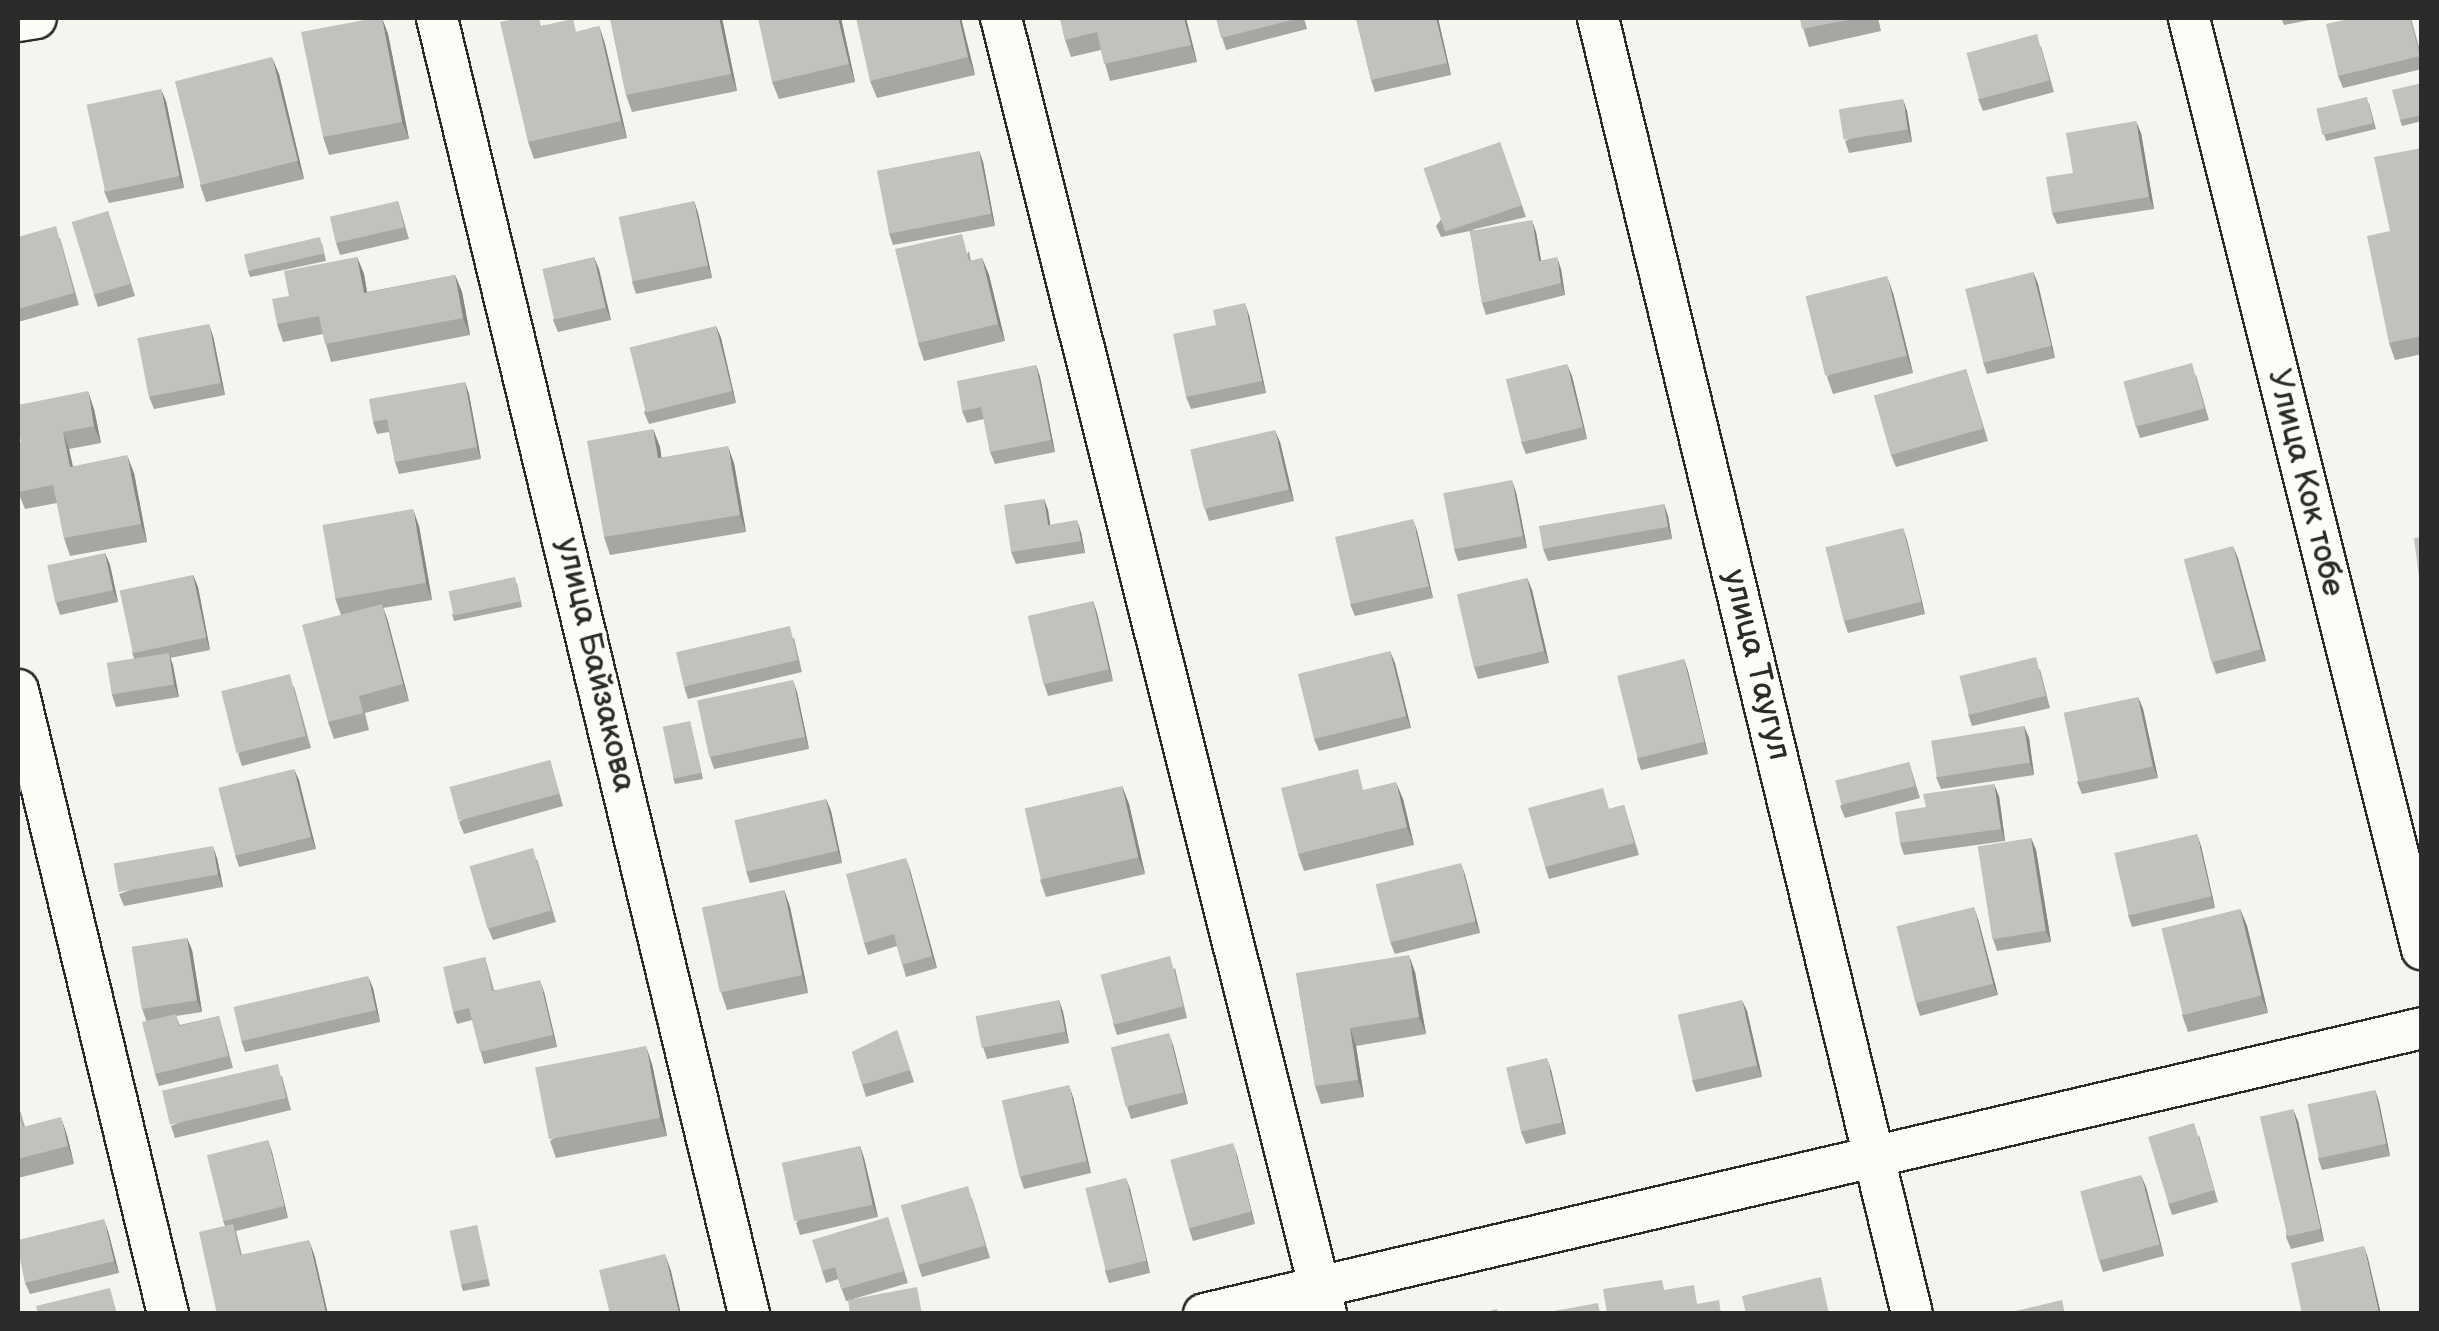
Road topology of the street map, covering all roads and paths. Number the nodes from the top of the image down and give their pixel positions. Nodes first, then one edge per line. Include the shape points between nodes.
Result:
1 (36, 18) edge
2 (437, 18) edge
3 (1002, 18) edge
4 (1598, 18) edge
5 (2189, 18) edge
6 (18, 22) edge
7 (18, 690) edge
8 (2422, 950) edge
9 (2422, 1028) edge
10 (1877, 1160) junction
11 (1323, 1302) edge
12 (168, 1314) edge
13 (750, 1314) edge
14 (1204, 1314) edge
15 (1912, 1314) edge

1 - 6 street
2 - 13 street, улица Байзакова
3 - 11 street
4 - 10 street, улица Таугул
5 - 8 street, Улица Кок тобе
7 - 12 street
9 - 10 street
10 - 11 street
10 - 15 street, улица Таугул
11 - 14 street

